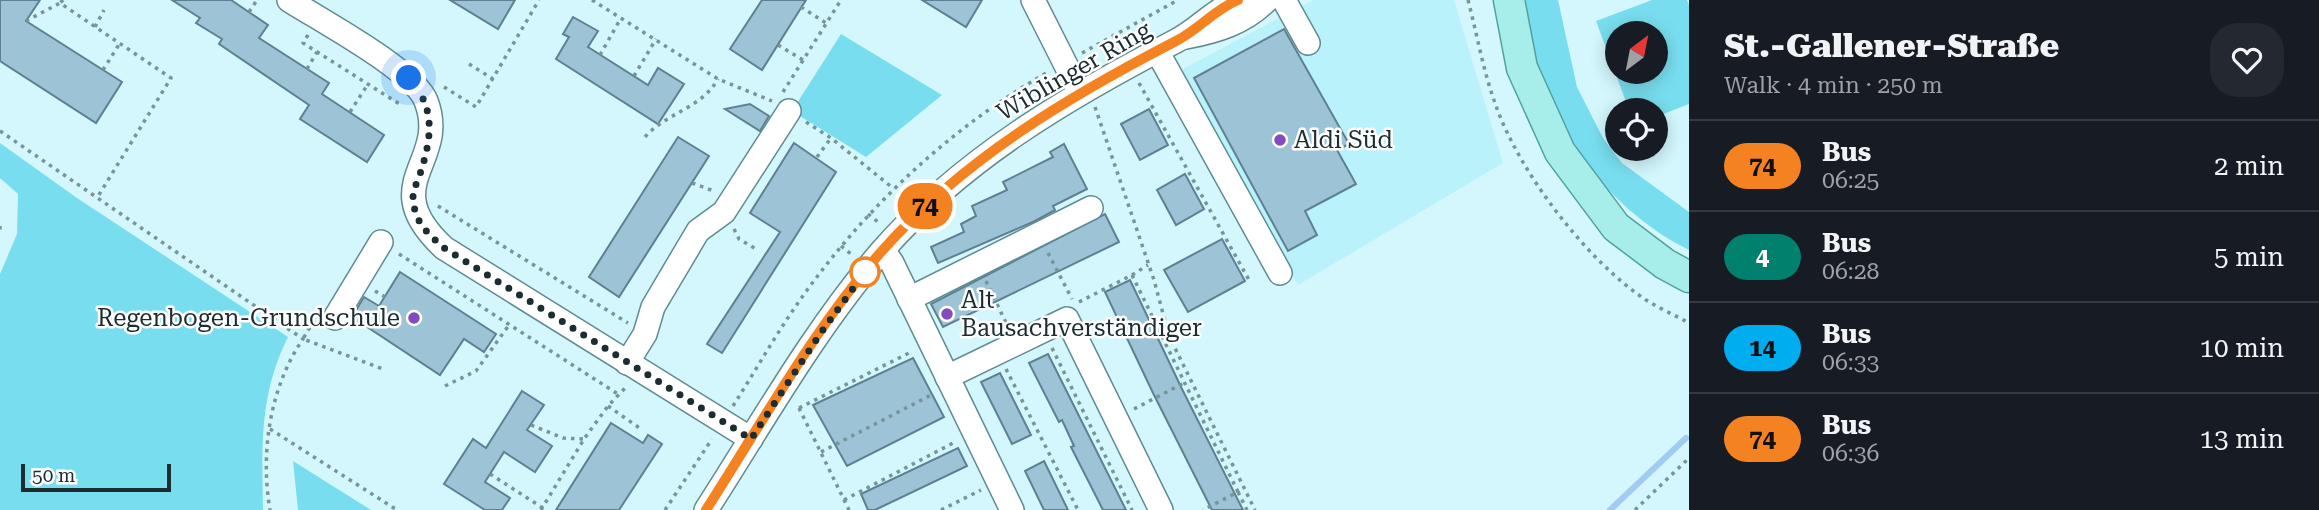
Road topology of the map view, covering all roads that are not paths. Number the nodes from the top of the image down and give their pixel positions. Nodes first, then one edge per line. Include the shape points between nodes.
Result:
1 (289, 0) edge
2 (1033, 0) edge
3 (1238, 0) edge
4 (1267, 0) edge
5 (1284, 0) edge
6 (1509, 0) edge
7 (315, 10) edge
8 (1183, 38) junction
9 (1308, 43) dead end
10 (1161, 57) junction
11 (1086, 101) junction
12 (783, 107) road end
13 (1091, 208) dead end
14 (381, 242) road end
15 (883, 250) junction
16 (1280, 273) dead end
17 (1689, 277) edge
18 (909, 299) junction
19 (335, 318) dead end
20 (633, 367) junction
21 (949, 381) junction
22 (751, 439) junction
23 (706, 510) edge
24 (1012, 510) edge
25 (1161, 510) edge

1 - 7 street
2 - 11 street
3 - 8 street, Wiblinger Ring via 1213,13
4 - 8 street, Wiblinger Ring via 1229,26
5 - 9 street
6 - 17 main road via 1522,68 1560,152 1616,227
7 - 20 street via 409,78 412,99 429,114 429,135 414,191 415,212 424,229 444,248
8 - 10 street, Wiblinger Ring
10 - 11 street, Wiblinger Ring
10 - 16 street
11 - 15 street, Wiblinger Ring via 1019,131 915,216
12 - 20 street via 724,212 698,232 653,307
13 - 18 street
14 - 19 street
15 - 18 street
15 - 22 street, Wiblinger Ring via 833,314
18 - 21 street
20 - 22 street
21 - 24 street
21 - 25 street via 1007,347 1067,320
22 - 23 street, Wiblinger Ring

